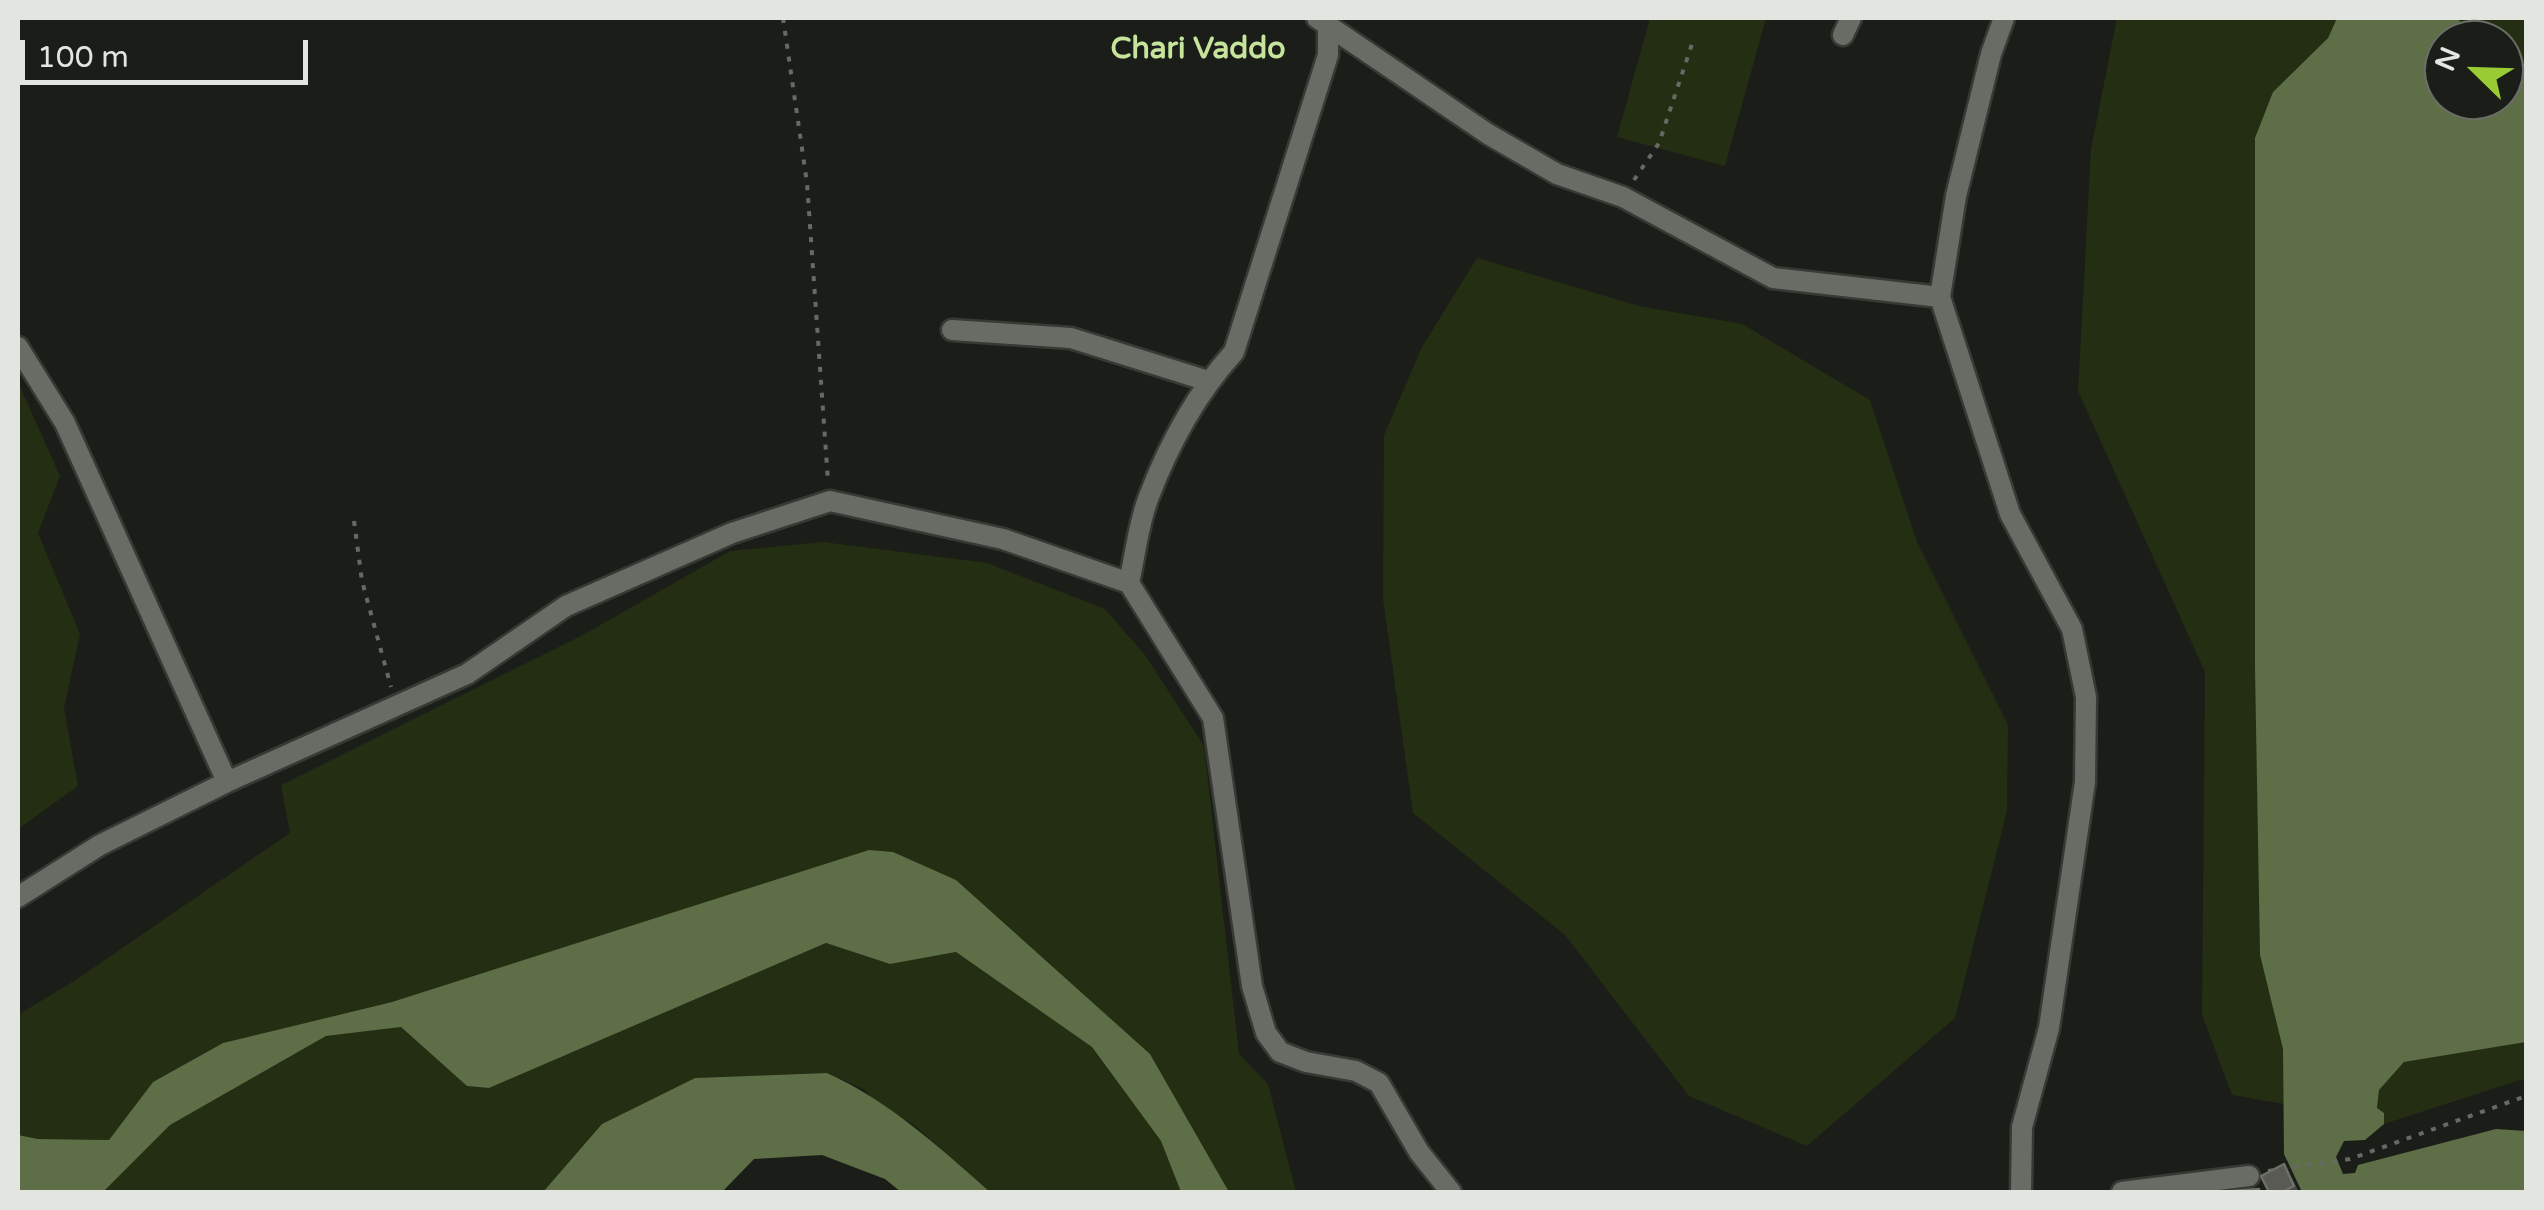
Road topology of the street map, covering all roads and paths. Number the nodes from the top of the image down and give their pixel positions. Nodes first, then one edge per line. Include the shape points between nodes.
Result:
1 (783, 18) edge
2 (2004, 18) edge
3 (1324, 20) edge
4 (1693, 41) dead end
5 (1624, 196) junction
6 (1940, 297) junction
7 (952, 330) dead end
8 (18, 347) edge
9 (1208, 381) junction
10 (830, 501) junction
11 (354, 521) dead end
12 (1129, 583) junction
13 (396, 706) junction
14 (226, 782) junction
15 (18, 896) edge
16 (2526, 1096) edge
17 (2249, 1176) joint
18 (1451, 1192) edge
19 (2021, 1192) edge
20 (2122, 1192) edge

1 - 10 path via 807,184
2 - 6 street via 1956,196
3 - 5 street via 1556,174
3 - 9 street via 1328,55 1234,352
4 - 5 path via 1658,143
5 - 6 street via 1773,278
6 - 19 street via 2010,514 2072,629 2086,697 2085,782 2048,1028 2022,1127
7 - 9 street via 1072,338
8 - 14 street via 65,422
9 - 12 street via 1147,501
10 - 12 street via 1003,539
10 - 13 street via 732,533 566,606 467,674
11 - 13 path via 362,580
12 - 18 street via 1213,718 1252,986 1266,1033 1280,1052 1379,1083
13 - 14 street
14 - 15 street via 100,845
16 - 17 path via 2350,1158
17 - 20 street

